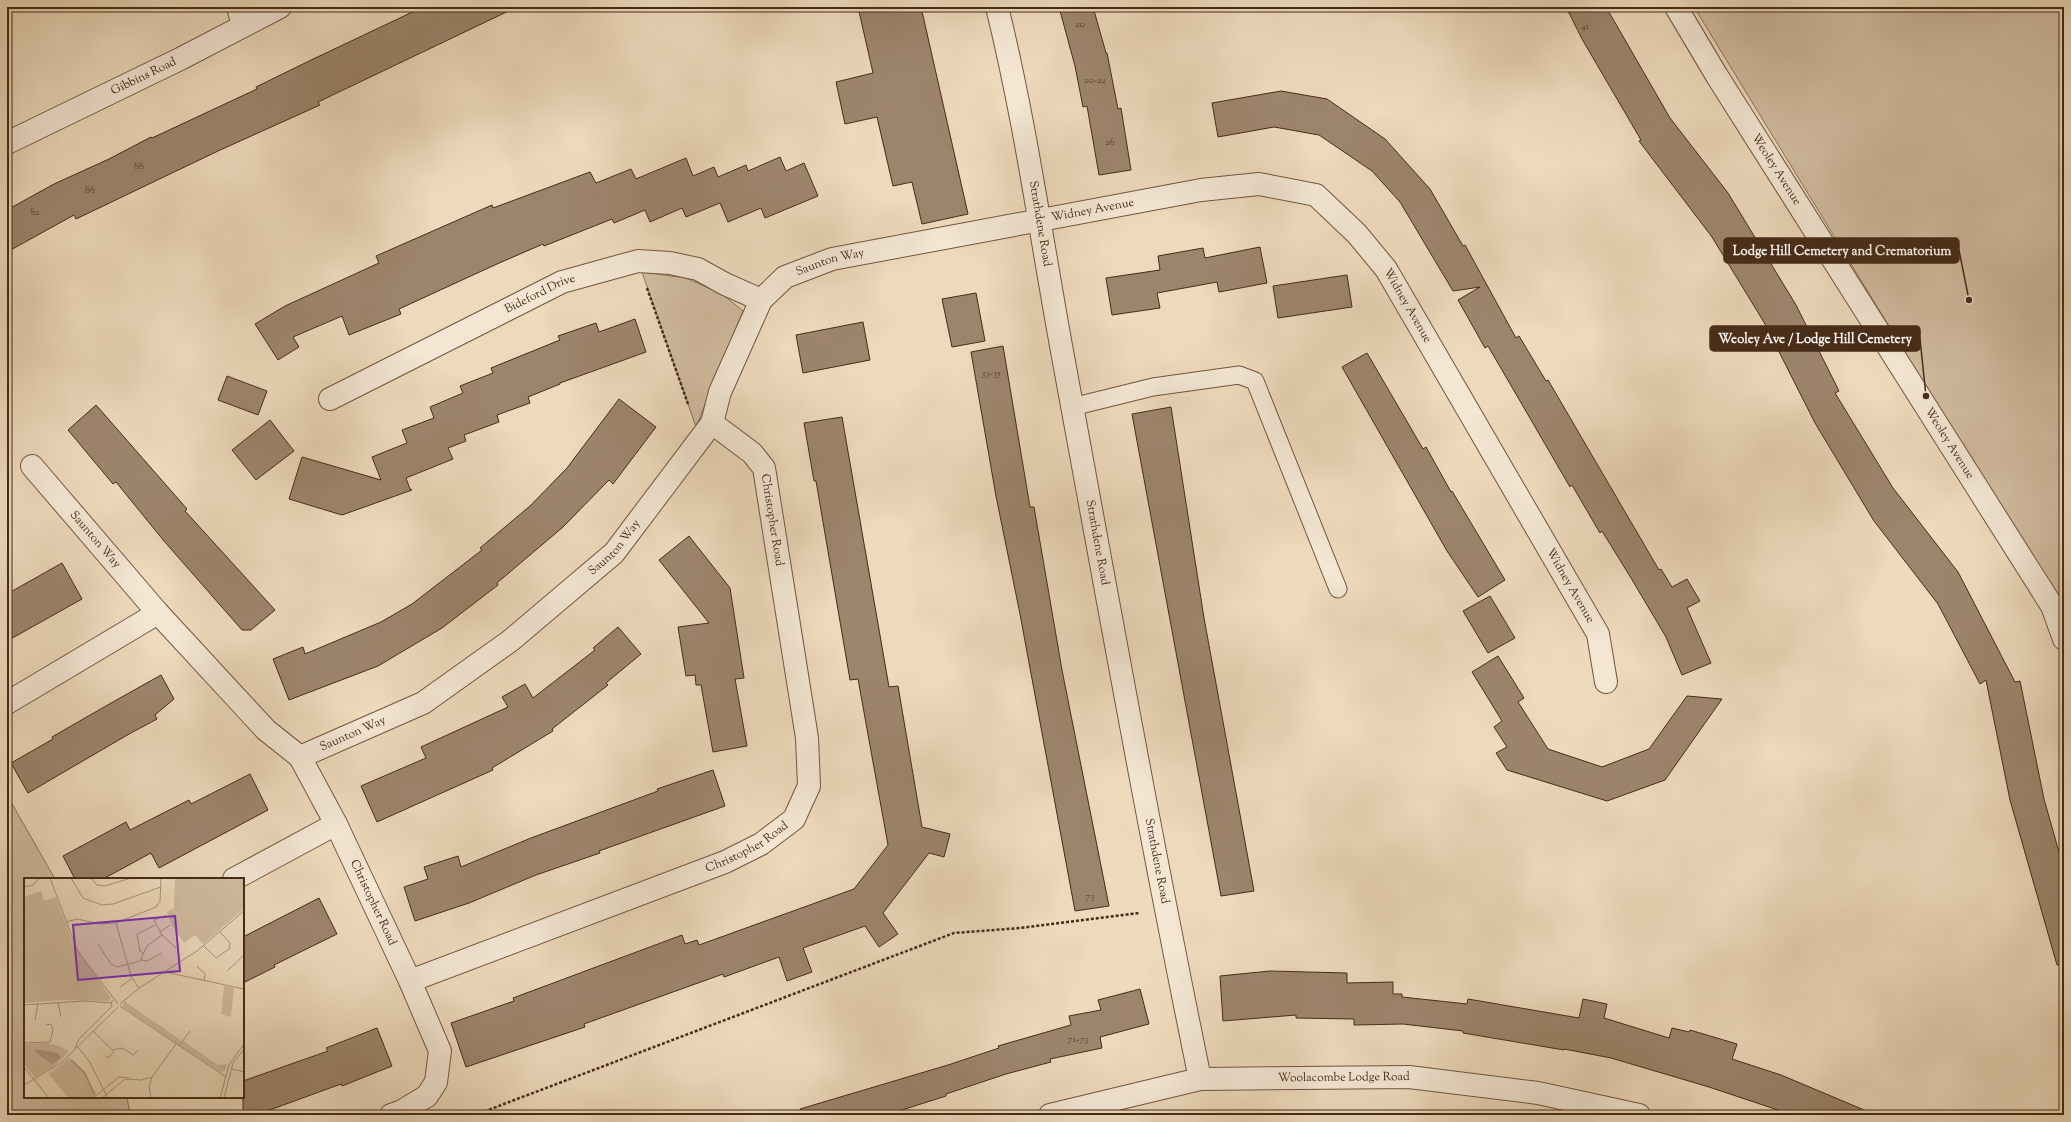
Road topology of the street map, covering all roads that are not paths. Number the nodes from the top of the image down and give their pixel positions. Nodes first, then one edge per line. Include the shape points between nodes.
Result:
1 (280, 7) edge
2 (997, 7) edge
3 (1676, 7) edge
4 (240, 17) edge
5 (7, 144) edge
6 (1038, 221) junction
7 (761, 300) junction
8 (330, 399) dead end
9 (1072, 407) junction
10 (706, 431) junction
11 (32, 466) dead end
12 (1338, 589) dead end
13 (158, 613) junction
14 (2064, 639) edge
15 (1606, 682) dead end
16 (7, 703) edge
17 (300, 757) junction
18 (336, 824) junction
19 (236, 878) edge
20 (410, 981) junction
21 (1200, 1079) junction
22 (391, 1115) edge
23 (1050, 1115) edge
24 (1639, 1115) edge

1 - 4 street, Gibbins Road
2 - 6 street, Strathdene Road via 1013,73
3 - 14 street, Weoley Avenue via 2052,606
4 - 5 street, Gibbins Road
6 - 7 street, Saunton Way via 832,260 785,277
6 - 9 street, Strathdene Road
6 - 15 street, Widney Avenue via 1201,190 1259,184 1316,195 1357,234 1386,269 1598,634
7 - 8 street, Bideford Drive via 698,269 670,263 638,261 562,282
7 - 10 street, Saunton Way via 720,392
9 - 12 lane via 1169,385 1239,375 1255,381
9 - 21 street, Strathdene Road via 1165,910
10 - 17 street, Saunton Way via 614,553 510,640 423,703
10 - 20 street, Christopher Road via 752,453 764,468 807,738 809,786 794,818 761,844 725,862
11 - 13 street, Saunton Way
13 - 16 street
13 - 17 street, Saunton Way via 266,730
17 - 18 street, Christopher Road
18 - 19 street
18 - 20 street, Christopher Road
20 - 22 street, Christopher Road via 440,1051 436,1082 427,1096
21 - 23 street, Woolacombe Lodge Road
21 - 24 street, Woolacombe Lodge Road via 1409,1078 1538,1093

